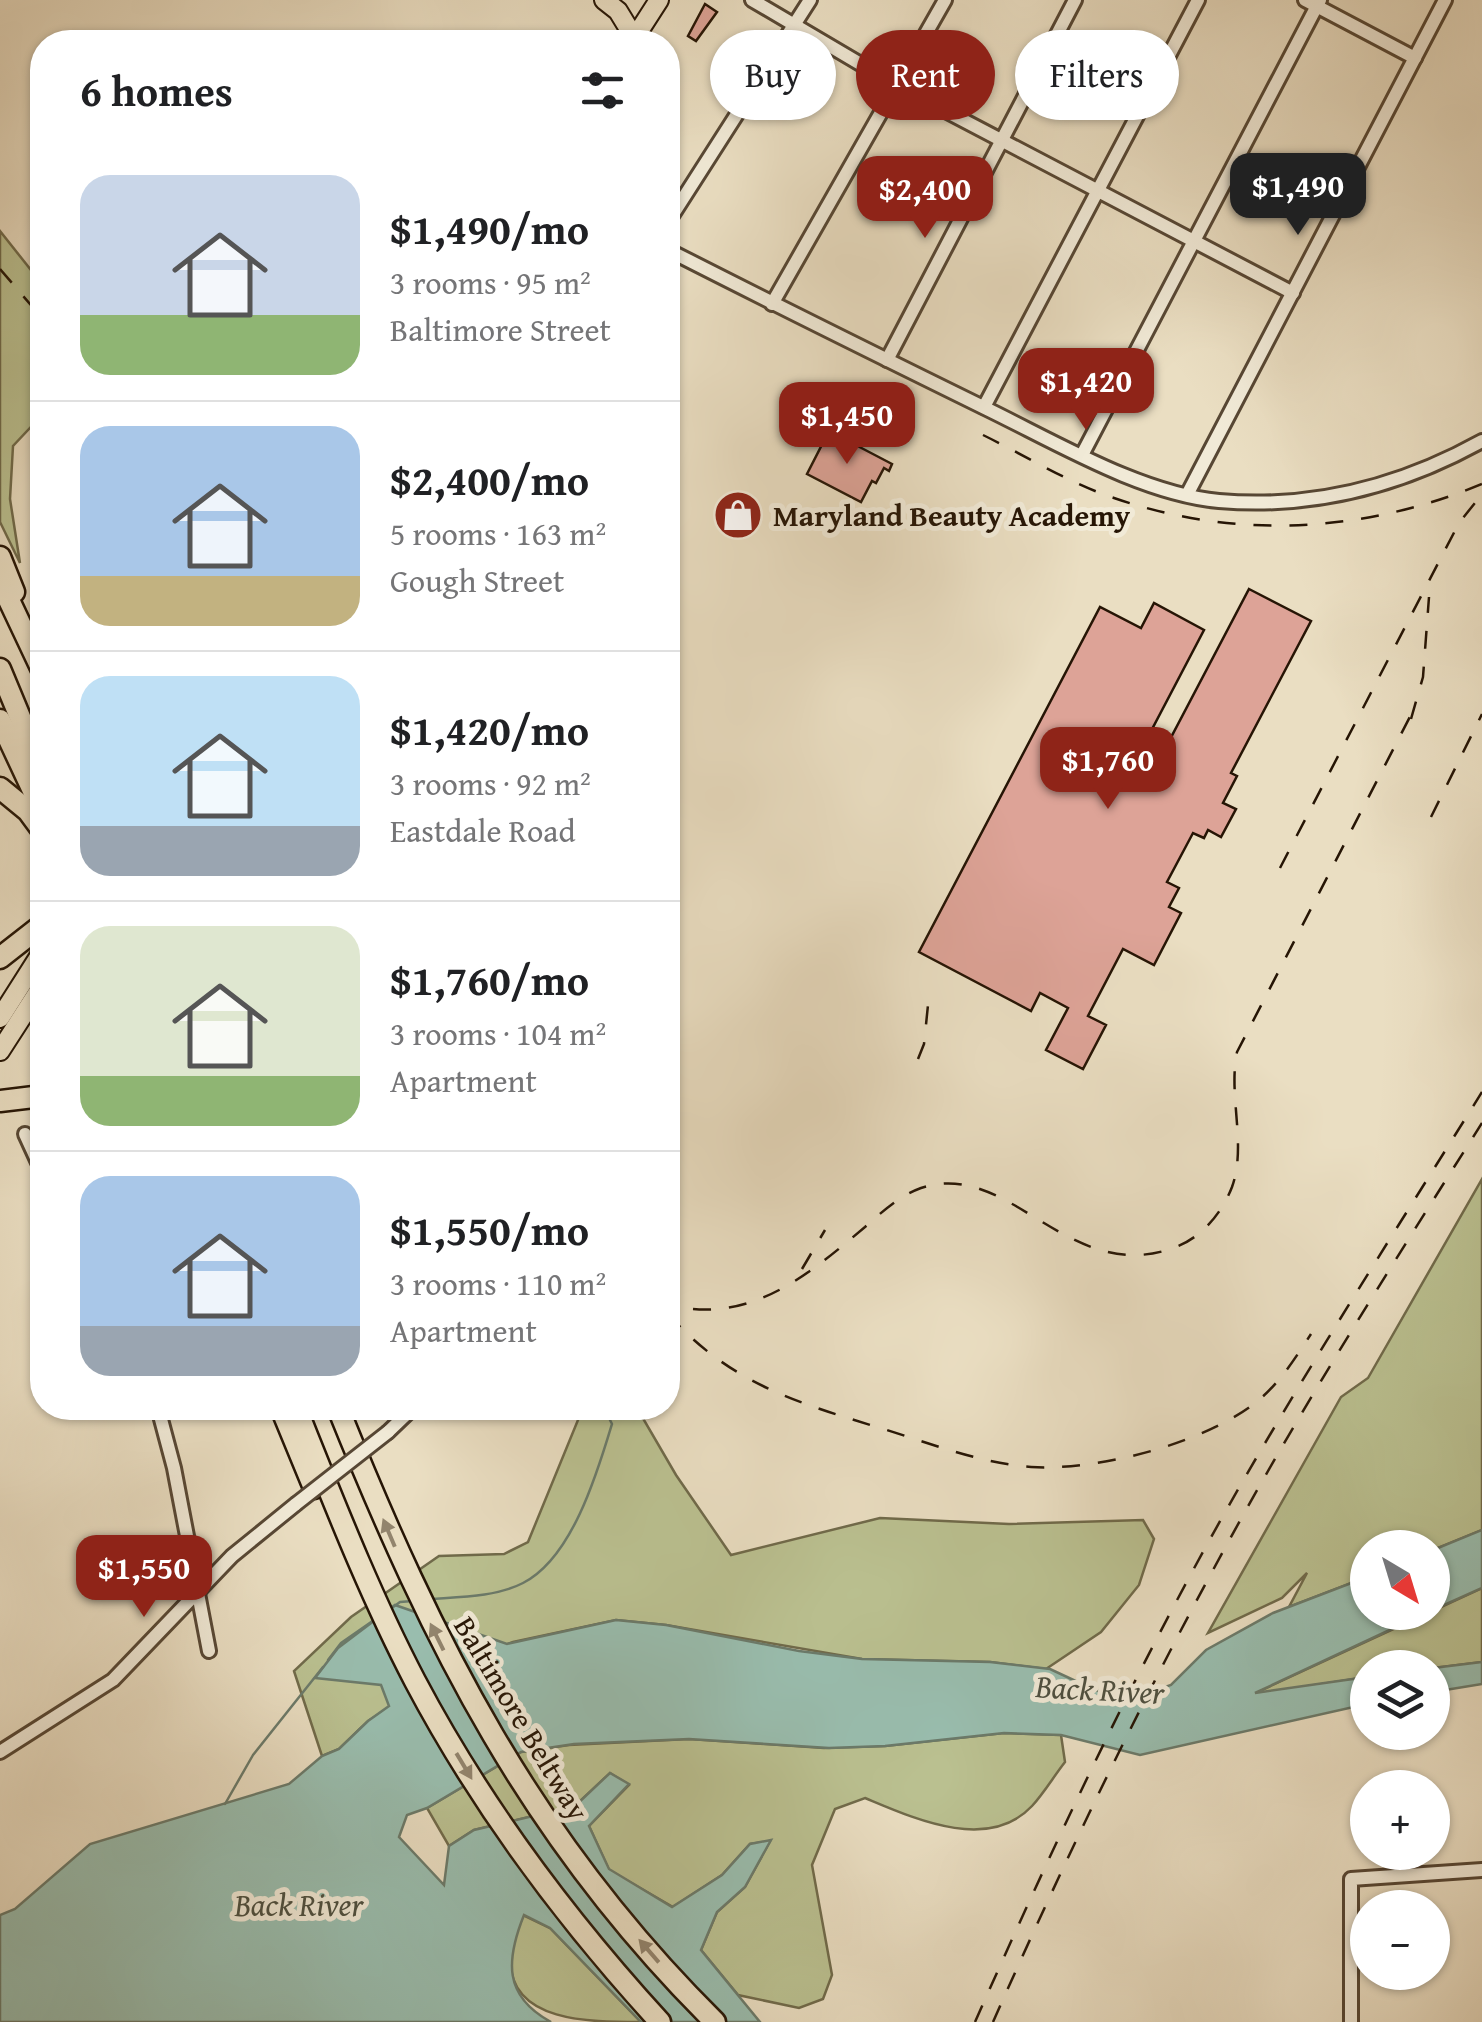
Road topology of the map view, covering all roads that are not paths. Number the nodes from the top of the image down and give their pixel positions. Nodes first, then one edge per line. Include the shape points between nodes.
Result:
1 (604, 0) edge
2 (647, 0) edge
3 (660, 0) edge
4 (752, 0) edge
5 (810, 0) edge
6 (945, 0) edge
7 (1075, 0) edge
8 (1198, 0) edge
9 (1445, 0) edge
10 (1314, 2) edge
11 (794, 26) junction
12 (624, 30) edge
13 (632, 30) edge
14 (635, 30) edge
15 (928, 30) edge
16 (1415, 58) junction
17 (856, 62) edge
18 (876, 120) edge
19 (962, 120) edge
20 (1002, 141) junction
21 (1098, 190) junction
22 (680, 203) edge
23 (1195, 242) junction
24 (680, 256) edge
25 (1293, 294) junction
26 (772, 304) junction
27 (887, 360) junction
28 (984, 407) junction
29 (1482, 442) edge
30 (1082, 455) junction
31 (1188, 495) junction
32 (0, 557) edge
33 (0, 581) edge
34 (30, 640) edge
35 (30, 642) edge
36 (0, 670) edge
37 (0, 720) edge
38 (30, 741) edge
39 (30, 784) edge
40 (0, 788) edge
41 (30, 813) edge
42 (30, 934) edge
43 (0, 958) edge
44 (30, 971) edge
45 (30, 1005) edge
46 (0, 1018) edge
47 (0, 1051) edge
48 (30, 1098) edge
49 (0, 1102) edge
50 (25, 1134) dead end
51 (30, 1145) edge
52 (161, 1420) edge
53 (287, 1420) edge
54 (301, 1420) edge
55 (343, 1420) edge
56 (351, 1420) edge
57 (402, 1420) edge
58 (372, 1494) junction
59 (366, 1589) junction
60 (197, 1594) junction
61 (209, 1650) dead end
62 (0, 1752) edge
63 (1482, 1870) edge
64 (660, 2022) edge
65 (715, 2022) edge
66 (1351, 2022) edge

1 - 12 main road via 618,11
2 - 13 main road
3 - 14 main road
4 - 11 street
5 - 11 street
6 - 15 street
7 - 20 street
8 - 21 street
9 - 16 street
10 - 16 street
10 - 23 street
11 - 17 street
11 - 22 street
16 - 25 street
18 - 26 street
19 - 20 street
20 - 21 street
20 - 27 street
21 - 23 street
21 - 28 street
23 - 25 street
23 - 30 street
24 - 26 street
25 - 31 street
26 - 27 street
27 - 28 street
28 - 30 street
29 - 31 street via 1418,473 1348,494 1282,502
30 - 31 street
32 - 34 highway
33 - 35 highway
36 - 38 highway
37 - 39 highway
40 - 41 highway
42 - 43 highway
44 - 46 main road
45 - 47 main road
48 - 49 highway
50 - 51 street
52 - 60 street
53 - 59 highway
54 - 59 highway
55 - 58 highway, Baltimore Beltway
56 - 58 highway
57 - 60 street, bridge via 232,1556
65 -> 58 highway, Baltimore Beltway via 618,1916 535,1805 476,1711
59 -> 64 highway via 493,1813 550,1893
60 - 61 street
60 - 62 street via 104,1688
63 - 66 street via 1350,1879

